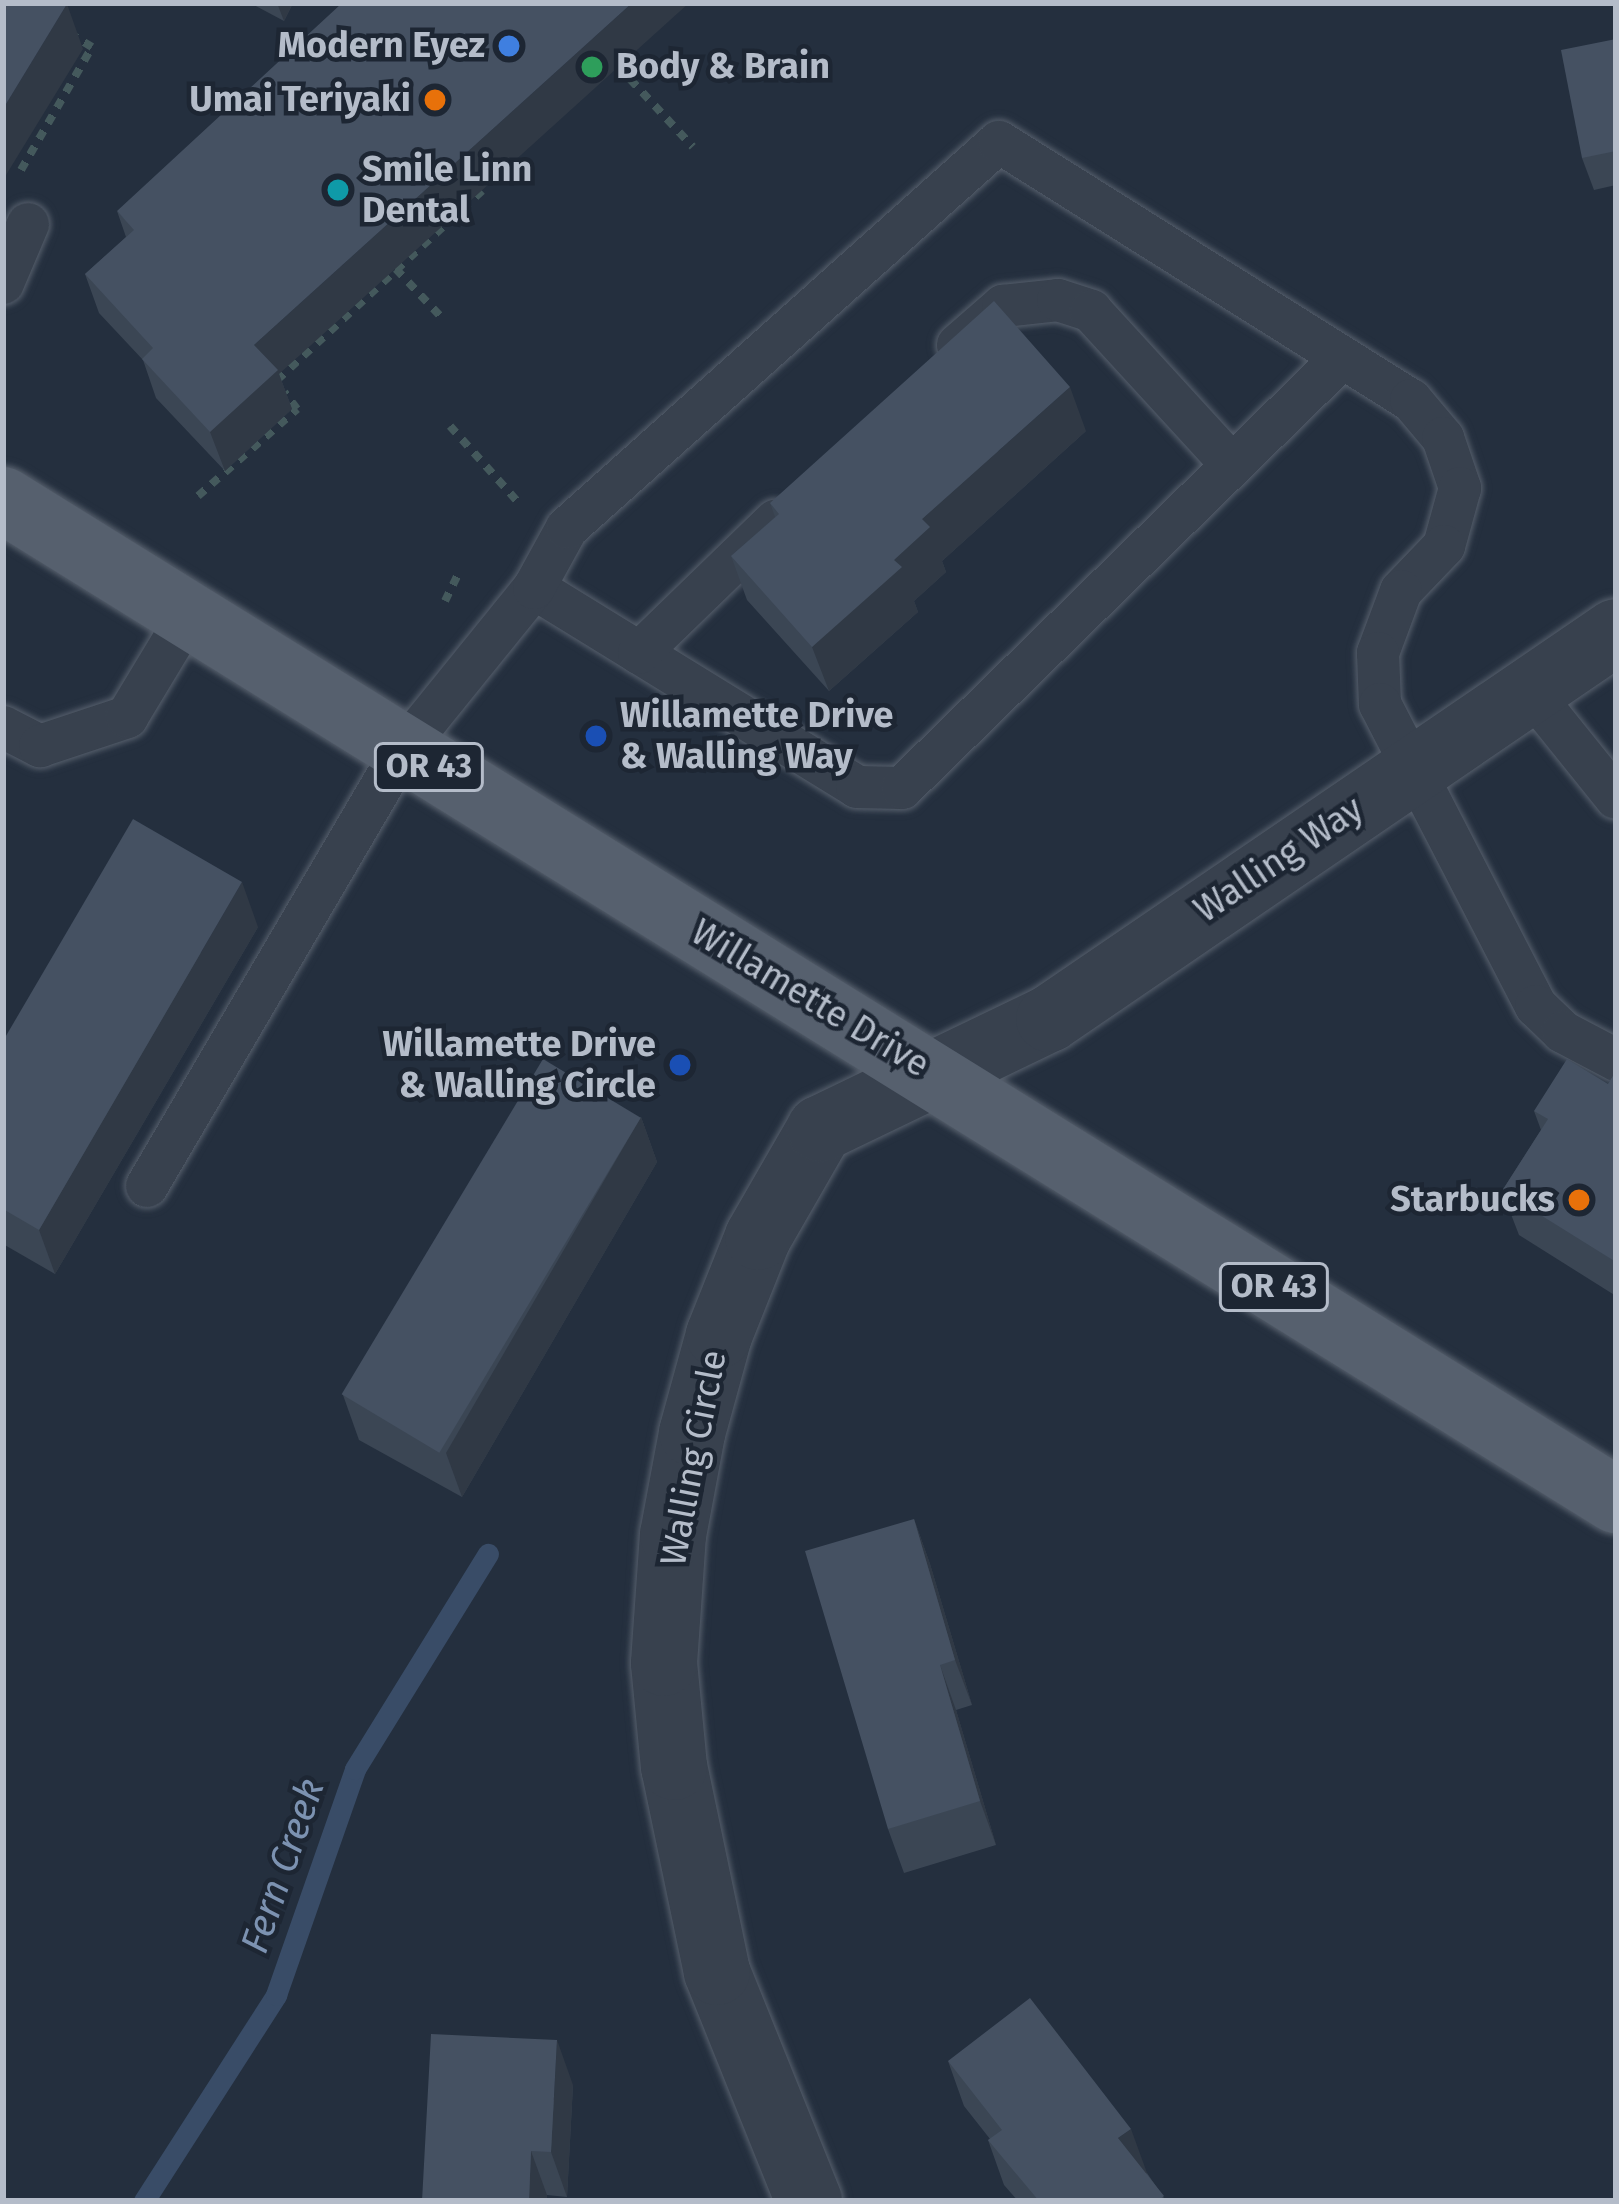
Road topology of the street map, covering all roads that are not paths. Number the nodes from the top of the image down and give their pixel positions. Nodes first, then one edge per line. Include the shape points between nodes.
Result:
1 (28, 224) dead end
2 (3, 283) edge
3 (1339, 361) junction
4 (928, 373) edge
5 (1232, 465) junction
6 (808, 489) edge
7 (3, 500) edge
8 (534, 588) junction
9 (188, 616) junction
10 (1616, 632) edge
11 (639, 653) junction
12 (1530, 691) junction
13 (3, 727) edge
14 (402, 751) junction
15 (1411, 770) junction
16 (1616, 798) edge
17 (1616, 1060) edge
18 (933, 1075) junction
19 (147, 1186) dead end
20 (1616, 1500) edge
21 (809, 2201) edge

1 - 2 lane
3 - 5 lane
3 - 8 lane via 999,142 567,529
3 - 15 lane via 1411,400 1443,438 1460,488 1444,546 1401,591 1378,653 1380,704
4 - 5 lane via 1003,306 1058,300 1091,311
5 - 11 lane via 902,788 857,788
6 - 11 lane
7 - 9 main road, Willamette Drive / OR 43
8 - 11 lane
8 - 14 lane
9 - 13 lane via 127,717 40,746
9 - 14 main road, Willamette Drive / OR 43
10 - 12 street, Walling Way
12 - 15 street, Walling Way
12 - 16 lane
14 - 18 main road, Willamette Drive / OR 43
14 - 19 lane
15 - 17 lane via 1536,1006 1563,1032
15 - 18 street, Walling Way via 1049,1019
18 - 20 main road, Willamette Drive / OR 43
18 - 21 street, Walling Circle via 820,1130 758,1238 718,1335 673,1535 664,1663 674,1767 717,1972

